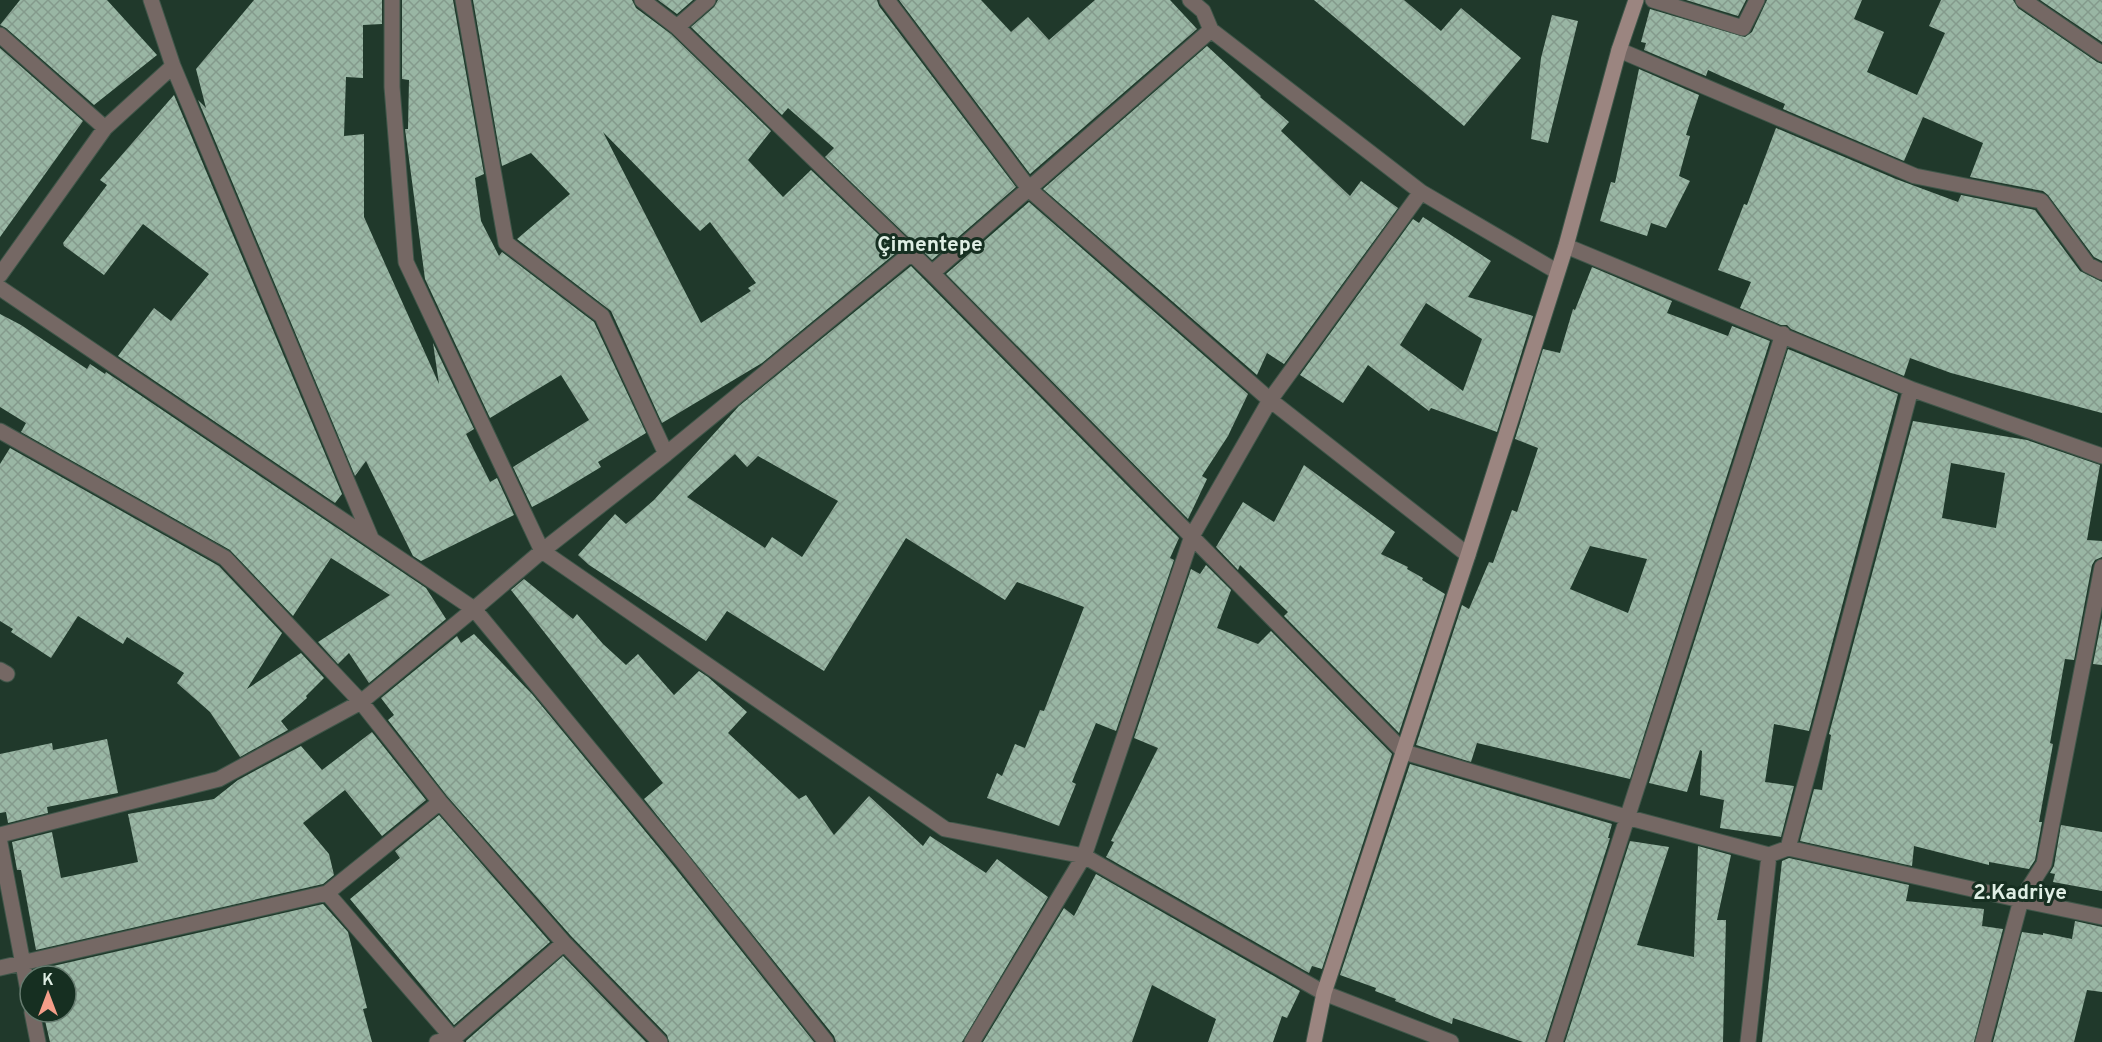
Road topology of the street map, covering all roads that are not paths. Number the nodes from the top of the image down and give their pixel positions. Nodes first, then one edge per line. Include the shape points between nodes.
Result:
1 (151, 0) edge
2 (392, 0) edge
3 (463, 0) edge
4 (642, 0) edge
5 (708, 0) edge
6 (887, 0) edge
7 (1190, 0) edge
8 (1636, 0) edge
9 (1653, 0) edge
10 (1757, 0) edge
11 (2023, 0) edge
12 (1208, 5) edge
13 (677, 27) junction
14 (1211, 30) junction
15 (0, 35) edge
16 (1619, 50) junction
17 (2102, 54) edge
18 (173, 66) junction
19 (105, 128) junction
20 (1030, 190) junction
21 (1421, 192) junction
22 (1566, 246) junction
23 (910, 254) junction
24 (1556, 271) junction
25 (2102, 272) edge
26 (932, 273) junction
27 (0, 275) edge
28 (0, 288) edge
29 (1783, 334) junction
30 (1911, 389) junction
31 (1270, 400) junction
32 (0, 431) edge
33 (666, 454) junction
34 (2102, 456) edge
35 (1192, 536) junction
36 (371, 538) junction
37 (542, 551) junction
38 (1468, 555) junction
39 (2102, 567) edge
40 (474, 609) junction
41 (361, 702) junction
42 (1404, 752) junction
43 (440, 802) junction
44 (1626, 817) junction
45 (0, 835) edge
46 (0, 843) edge
47 (1788, 848) junction
48 (1770, 855) junction
49 (1084, 856) junction
50 (327, 893) junction
51 (2021, 900) junction
52 (2102, 917) edge
53 (564, 943) junction
54 (22, 962) junction
55 (0, 968) edge
56 (1324, 993) junction
57 (34, 1024) edge
58 (455, 1040) edge
59 (38, 1042) edge
60 (437, 1042) edge
61 (660, 1042) edge
62 (826, 1042) edge
63 (972, 1042) edge
64 (1314, 1042) edge
65 (1451, 1042) edge
66 (1555, 1042) edge
67 (1748, 1042) edge
68 (1983, 1042) edge

1 - 18 street
2 - 37 street via 392,87 406,262
3 - 33 street via 506,243 603,316
4 - 13 street
5 - 13 street
6 - 20 street
7 - 12 street
8 - 16 street
9 - 10 street via 1743,28
11 - 17 street
12 - 14 street
13 - 23 street
14 - 20 street
14 - 21 street
15 - 19 street
16 - 22 street
16 - 25 street via 1915,176 2041,201 2088,265
18 - 19 street
18 - 36 street
19 - 27 street
20 - 26 street
20 - 31 street
21 - 24 street
21 - 31 street
22 - 24 street
22 - 29 street
23 - 26 street
23 - 33 street
24 - 38 street
26 - 35 street
28 - 36 street
29 - 30 street
29 - 44 street
30 - 34 street
30 - 47 street
31 - 35 street
31 - 38 street
32 - 41 street via 225,558
33 - 37 street
35 - 42 street
35 - 49 street
36 - 40 street
37 - 40 street
37 - 49 street via 945,829
38 - 42 street
39 - 51 street via 2044,864
40 - 41 street
40 - 62 street
41 - 43 street
41 - 45 street via 219,779
42 - 44 street
42 - 56 street
43 - 50 street
43 - 53 street
44 - 48 street
44 - 66 street
46 - 54 street
47 - 48 street
47 - 51 street
48 - 67 street
49 - 56 street
49 - 63 street
50 - 54 street
50 - 58 street
51 - 52 street
51 - 68 street
53 - 58 street
53 - 61 street
54 - 55 street
56 - 64 street
56 - 65 street
57 - 59 street
58 - 60 street

